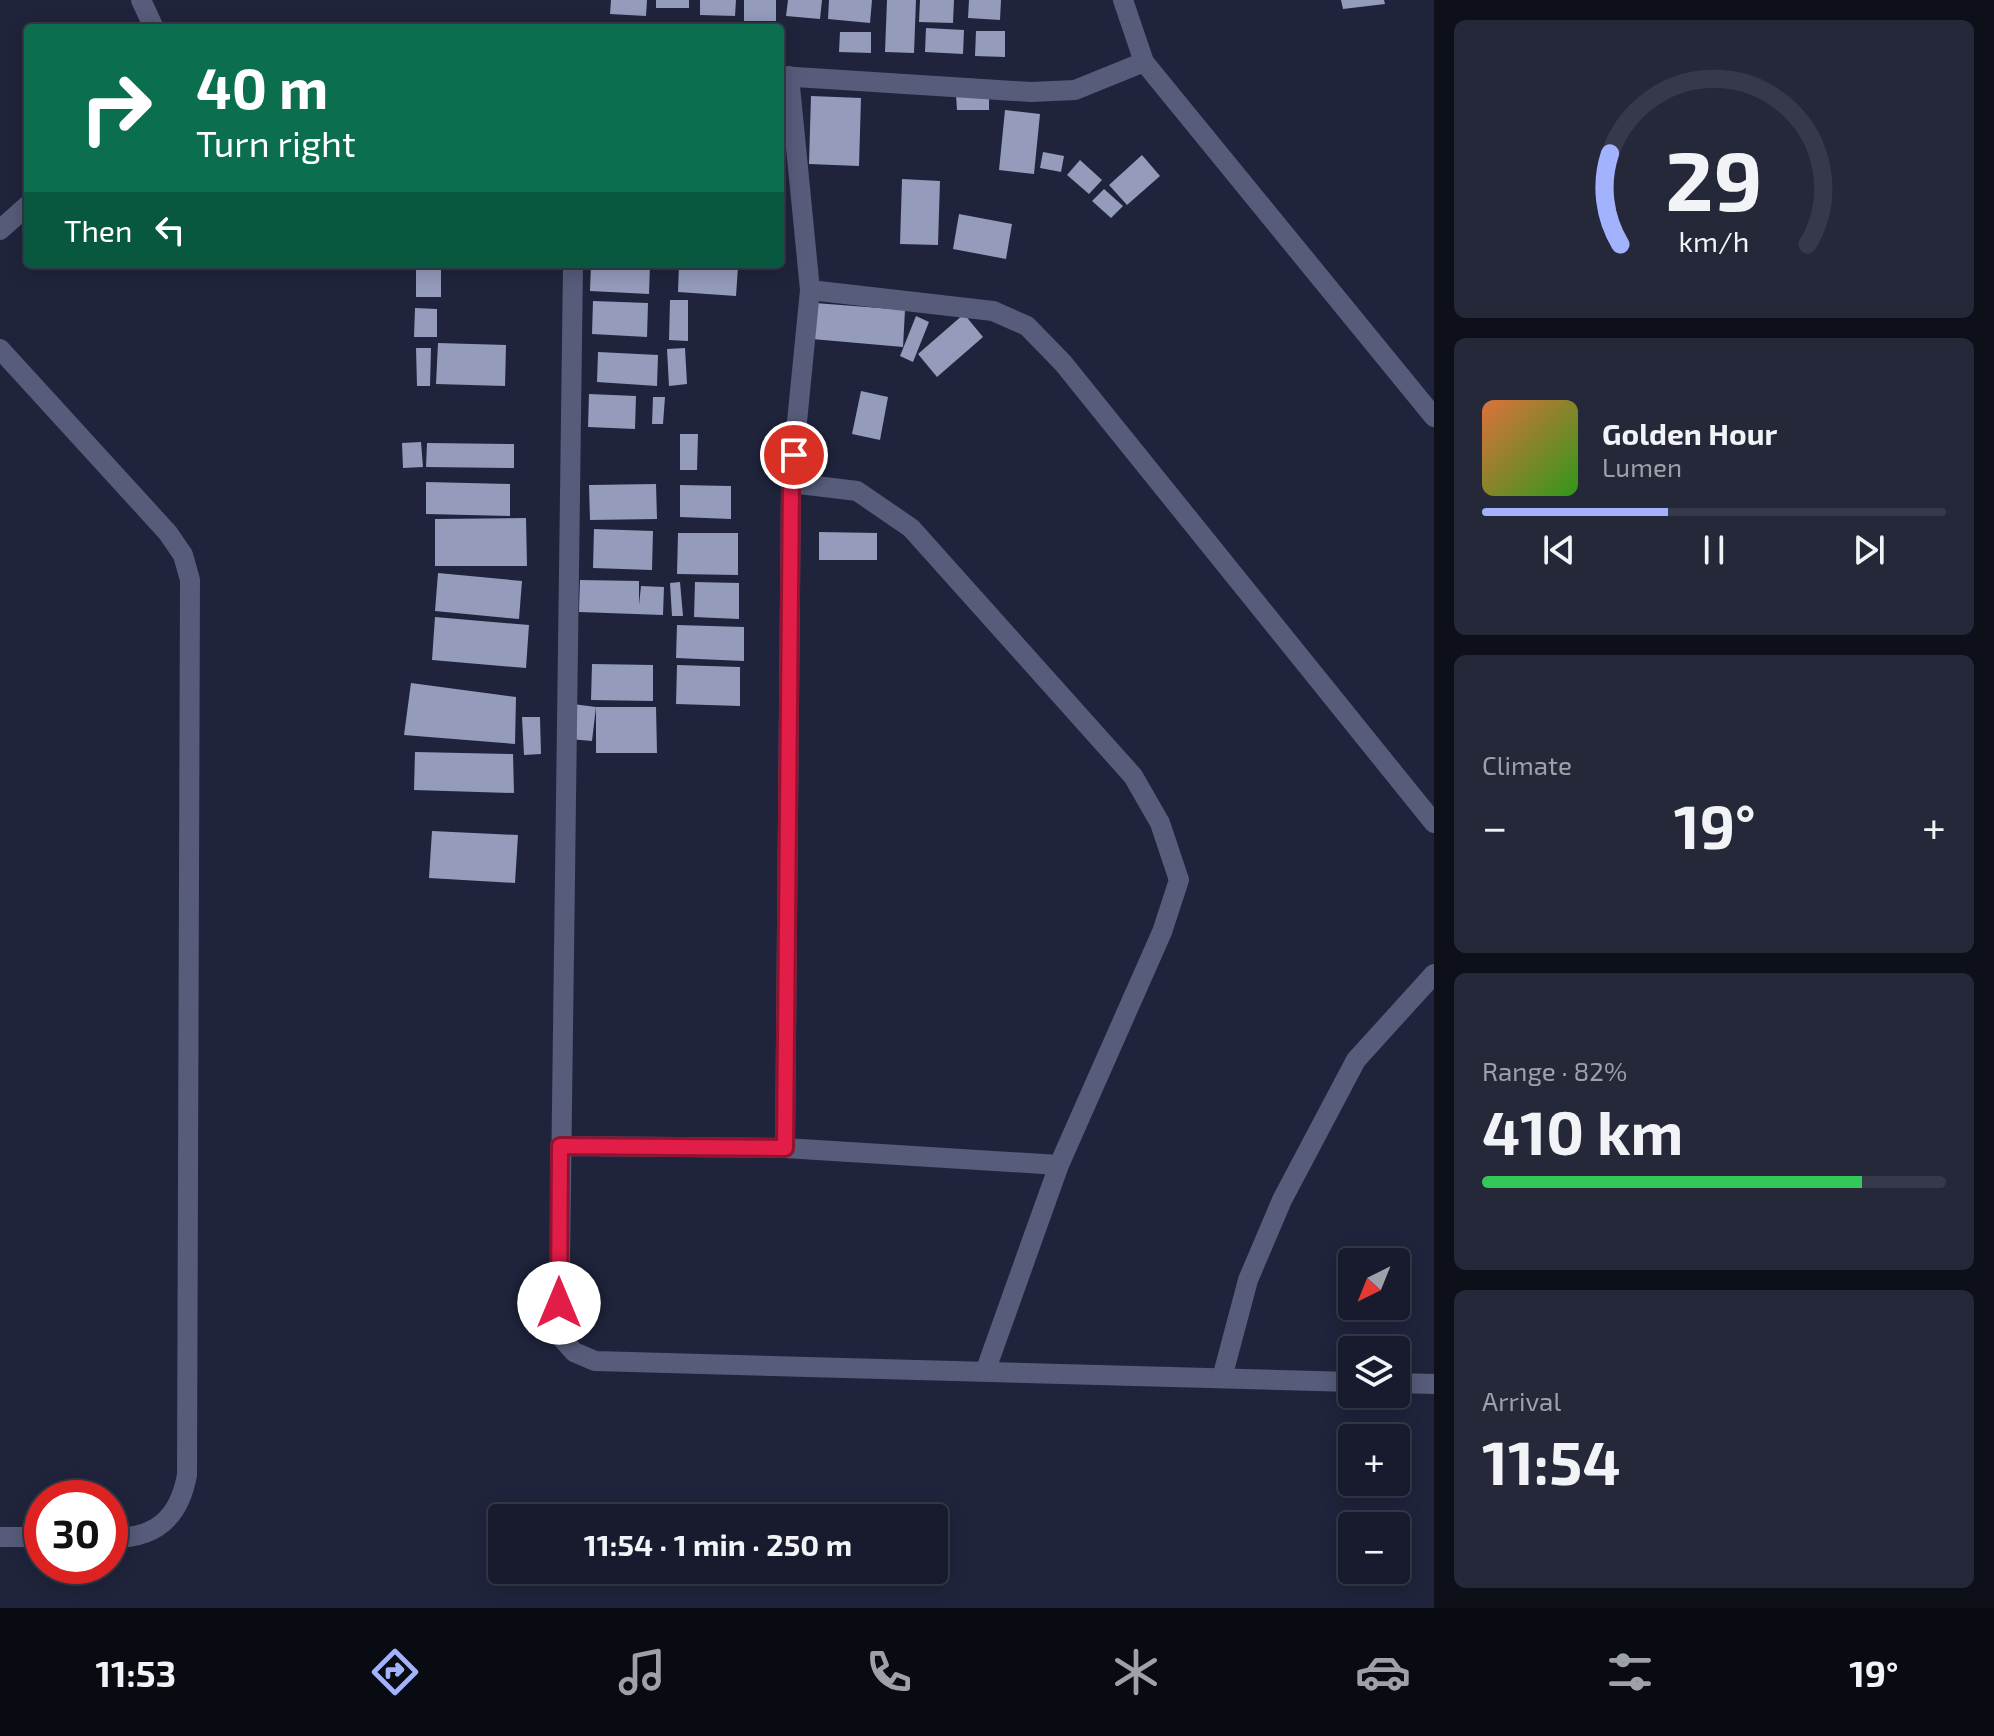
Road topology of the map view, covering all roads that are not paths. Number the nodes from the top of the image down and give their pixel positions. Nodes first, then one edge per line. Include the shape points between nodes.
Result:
1 (141, 0) edge
2 (1123, 0) edge
3 (152, 24) edge
4 (1144, 62) junction
5 (785, 76) edge
6 (24, 209) edge
7 (0, 230) edge
8 (573, 268) edge
9 (810, 290) junction
10 (0, 349) edge
11 (1434, 417) edge
12 (791, 483) junction
13 (1434, 823) edge
14 (1434, 974) edge
15 (560, 1146) junction
16 (785, 1148) junction
17 (1059, 1165) junction
18 (985, 1372) junction
19 (1222, 1378) junction
20 (1338, 1382) edge
21 (1410, 1383) edge
22 (1434, 1384) edge
23 (0, 1537) edge
24 (24, 1537) edge
25 (128, 1537) edge

1 - 3 street
2 - 4 street
4 - 5 street via 1075,90 1031,92
4 - 11 street
5 - 9 street
6 - 7 street
8 - 15 street
9 - 12 street
9 - 13 street via 993,311 1027,326 1073,375
10 - 25 street via 168,533 183,555 190,580 187,1475 174,1513 141,1536
12 - 16 street
12 - 17 street via 857,491 911,528 1133,776 1160,823 1179,880 1162,932
14 - 19 street via 1356,1060 1282,1200 1248,1280
15 - 16 street
15 - 18 street via 559,1335 574,1352 595,1361
16 - 17 street
17 - 18 street
18 - 19 street
19 - 20 street
21 - 22 street
23 - 24 street

